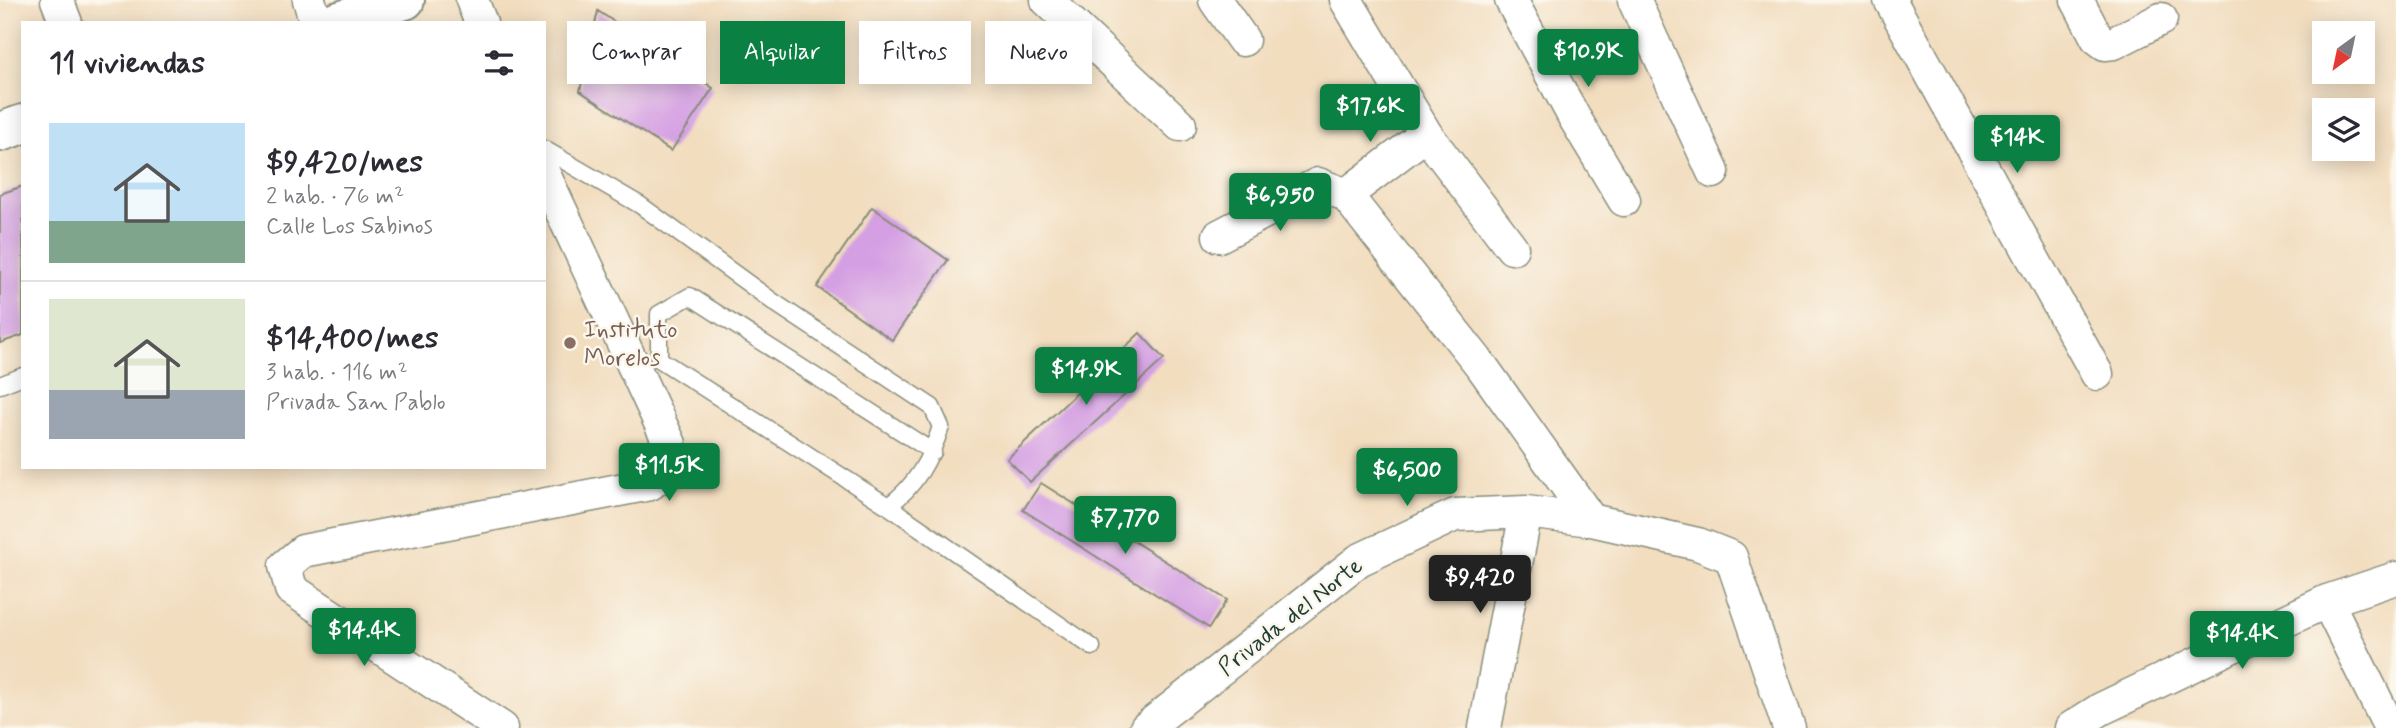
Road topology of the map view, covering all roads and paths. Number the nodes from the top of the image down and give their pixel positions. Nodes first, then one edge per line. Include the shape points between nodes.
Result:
1 (57, 0) edge
2 (309, 0) edge
3 (405, 0) edge
4 (472, 0) edge
5 (1047, 0) edge
6 (1215, 0) edge
7 (1346, 0) edge
8 (1511, 0) edge
9 (1634, 0) edge
10 (1890, 0) edge
11 (2077, 0) edge
12 (2161, 19) dead end
13 (64, 21) edge
14 (315, 21) edge
15 (339, 21) edge
16 (480, 21) edge
17 (1243, 40) dead end
18 (21, 125) edge
19 (1180, 125) dead end
20 (0, 132) edge
21 (1426, 134) junction
22 (546, 150) edge
23 (1713, 172) dead end
24 (546, 178) edge
25 (1346, 195) junction
26 (1624, 200) dead end
27 (1219, 236) dead end
28 (1511, 248) dead end
29 (2097, 374) dead end
30 (21, 377) edge
31 (0, 385) edge
32 (933, 452) junction
33 (888, 506) junction
34 (1526, 512) junction
35 (1591, 520) junction
36 (2396, 578) edge
37 (2326, 601) junction
38 (1091, 647) dead end
39 (502, 728) edge
40 (1146, 728) edge
41 (1485, 728) edge
42 (1789, 728) edge
43 (2071, 728) edge
44 (2390, 728) edge

1 - 13 street
2 - 14 street
3 - 15 street
4 - 16 street
5 - 19 street
6 - 17 street
7 - 21 street
8 - 26 street
9 - 23 street
10 - 29 street
11 - 12 street via 2097,38 2105,44
18 - 20 street
21 - 25 street
21 - 28 street
22 - 32 lane via 640,205 775,303 932,407 942,427
24 - 39 street via 670,444 669,468 650,484 303,551 285,566 291,589
25 - 27 street via 1318,184
25 - 35 street via 1483,368
30 - 31 lane
32 - 33 lane via 908,491
32 - 33 lane via 690,296 659,314 659,359
33 - 38 lane
34 - 35 street, Privada del Norte
34 - 40 street, Privada del Norte via 1455,515 1359,560
34 - 41 street
35 - 42 street, Privada del Norte via 1698,544 1731,557
36 - 37 street
37 - 43 street via 2101,709
37 - 44 street

